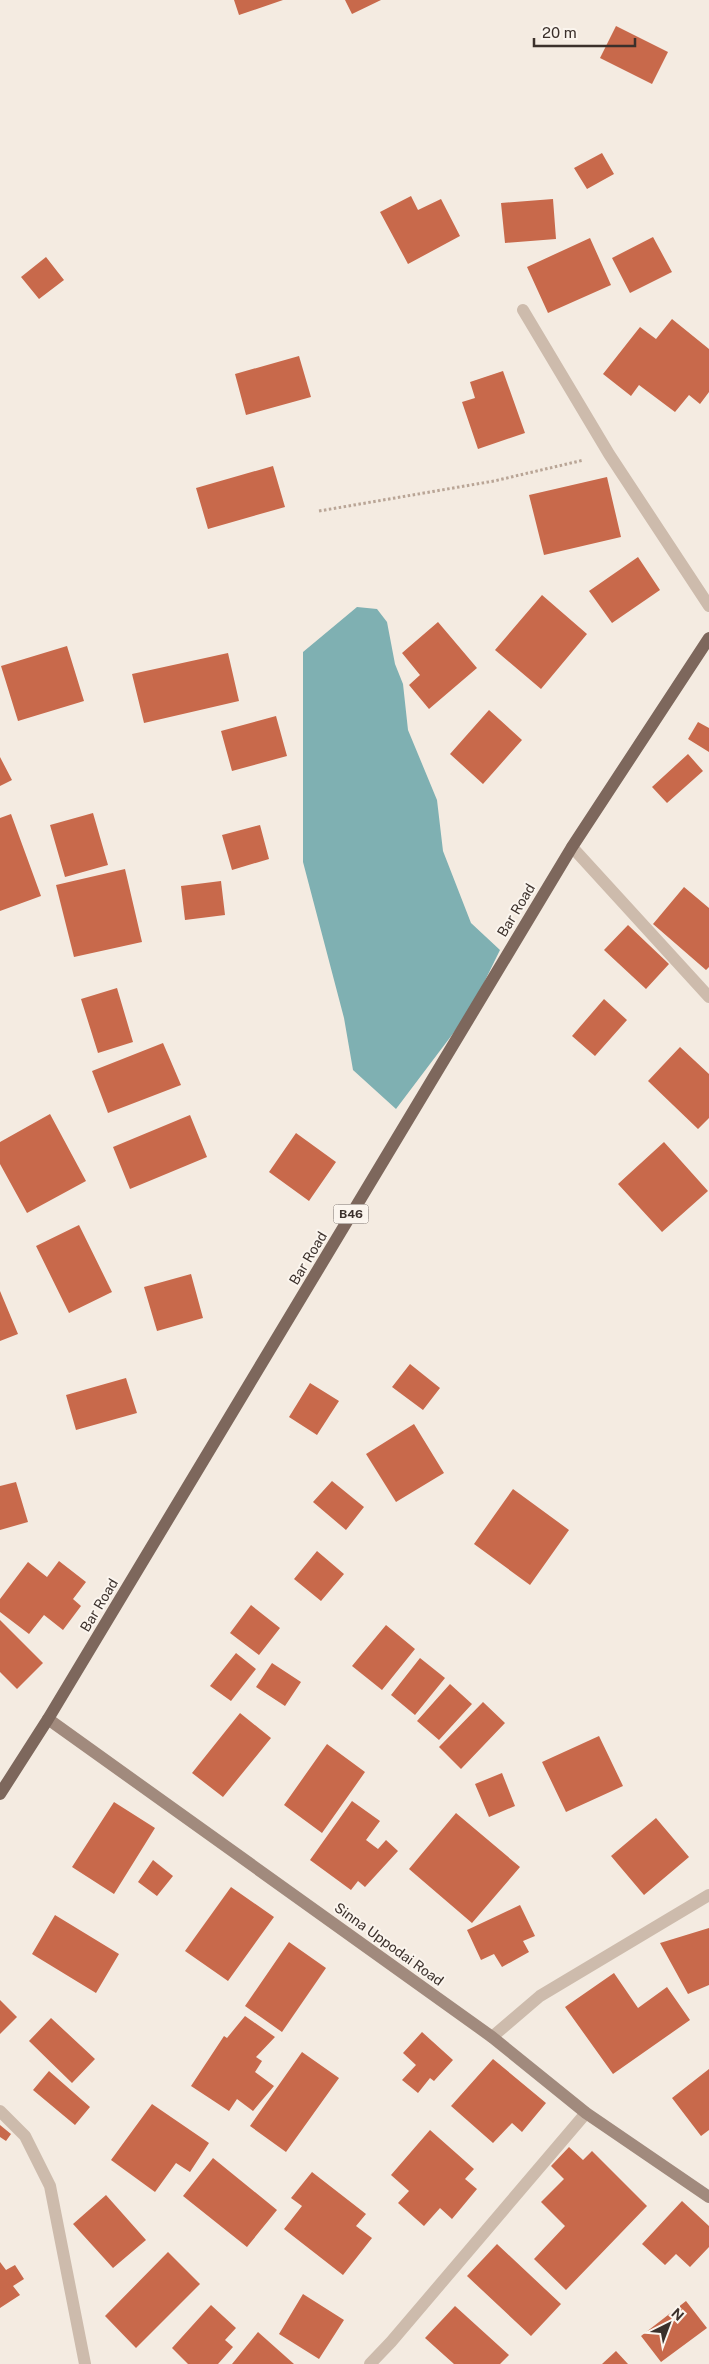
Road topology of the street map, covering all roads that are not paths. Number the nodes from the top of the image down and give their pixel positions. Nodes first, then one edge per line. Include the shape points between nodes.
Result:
1 (523, 310) dead end
2 (709, 606) edge
3 (709, 638) edge
4 (572, 847) junction
5 (709, 997) edge
6 (48, 1719) junction
7 (2, 1786) edge
8 (709, 1895) edge
9 (492, 2036) junction
10 (0, 2111) edge
11 (586, 2113) junction
12 (709, 2198) edge
13 (85, 2364) edge
14 (370, 2364) edge

1 - 2 street via 609,454
3 - 4 main road, Bar Road / B46
4 - 5 street
4 - 6 main road, Bar Road / B46
6 - 7 main road, Bar Road / B46
6 - 9 street, Sinna Uppodai Road
8 - 9 street via 540,1996
9 - 11 street, Sinna Uppodai Road
10 - 13 street via 25,2136 50,2186
11 - 12 street, Sinna Uppodai Road
11 - 14 street

